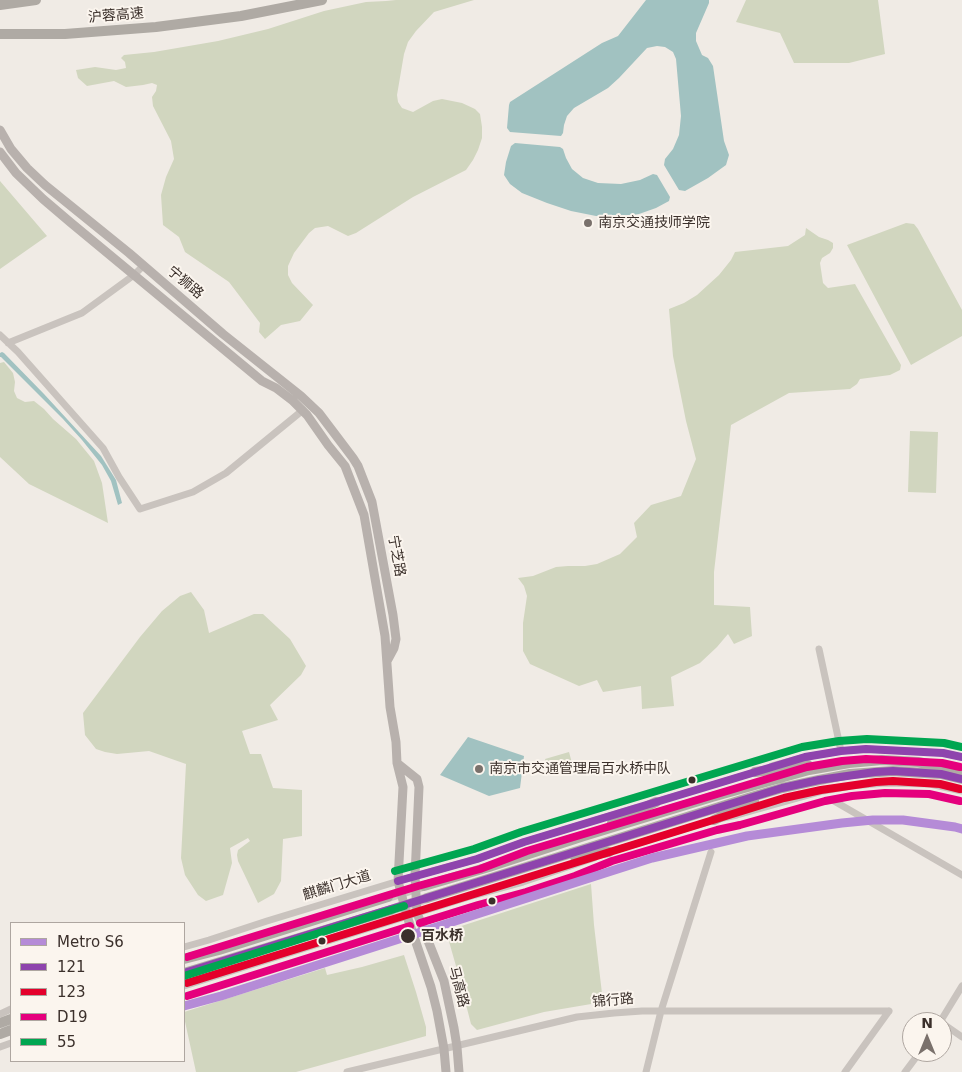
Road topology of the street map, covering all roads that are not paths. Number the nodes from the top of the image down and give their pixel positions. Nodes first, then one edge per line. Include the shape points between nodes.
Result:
1 (36, 0) edge
2 (322, 0) edge
3 (0, 5) edge
4 (0, 34) edge
5 (0, 130) edge
6 (0, 152) edge
7 (143, 266) junction
8 (134, 276) junction
9 (0, 335) edge
10 (8, 343) junction
11 (303, 410) junction
12 (353, 458) joint
13 (345, 466) joint
14 (819, 649) dead end
15 (386, 661) junction
16 (841, 750) junction
17 (962, 757) edge
18 (397, 763) junction
19 (848, 763) junction
20 (962, 770) edge
21 (755, 772) junction
22 (962, 779) edge
23 (782, 788) junction
24 (962, 791) edge
25 (834, 801) dead end
26 (656, 802) junction
27 (714, 820) junction
28 (584, 836) junction
29 (609, 852) junction
30 (711, 852) dead end
31 (539, 863) junction
32 (962, 875) edge
33 (415, 876) junction
34 (398, 881) junction
35 (424, 886) tunnel mouth
36 (388, 897) tunnel mouth
37 (427, 898) tunnel mouth
38 (391, 910) tunnel mouth
39 (417, 913) junction
40 (407, 916) junction
41 (185, 947) edge
42 (185, 959) edge
43 (185, 973) edge
44 (185, 986) edge
45 (962, 986) edge
46 (661, 1012) junction
47 (946, 1012) edge
48 (457, 1046) junction
49 (444, 1049) junction
50 (912, 1062) edge
51 (347, 1072) edge
52 (446, 1072) edge
53 (459, 1072) edge
54 (646, 1072) edge
55 (845, 1072) edge
56 (904, 1072) edge

1 - 3 highway
2 - 4 highway, 沪蓉高速 via 241,16 156,27 65,34
5 - 7 main road, 宁狮路 via 27,168
6 - 8 main road, 宁狮路 via 43,199
7 - 8 street
7 - 12 main road, 宁狮路 via 301,396 319,413
8 - 10 street via 82,313
8 - 11 main road, 宁狮路 via 262,381
9 - 10 street
10 - 11 street via 103,448 140,509 193,492 226,474
11 - 13 main road, 宁狮路
12 - 15 main road, 宁芝路 via 372,502 396,639
13 - 15 main road, 宁芝路 via 364,515
14 - 16 street
15 - 18 main road, 宁芝路
16 - 17 street, 麒麟门大道 via 883,749
16 - 21 street, 麒麟门大道
18 - 33 main road via 417,779 419,787
18 - 34 main road, 宁芝路 via 403,787
19 - 20 highway via 900,761
19 - 21 highway
19 - 28 highway via 809,770
21 - 26 street, 麒麟门大道
22 - 23 highway via 941,774 893,771
23 - 27 highway
23 - 31 highway
24 - 27 street via 908,783 851,786
25 - 32 street
26 - 28 highway
26 - 33 street, 麒麟门大道
27 - 29 street
28 - 35 highway
29 - 31 highway
29 - 39 street
30 - 46 street
31 - 37 highway
33 - 34 street, 麒麟门大道
33 - 39 main road, 马高路
34 - 40 main road, 马高路
34 - 41 street, 麒麟门大道
36 - 42 highway
38 - 43 highway
39 - 40 street
39 - 48 main road, 马高路 via 444,981
40 - 44 street
40 - 49 main road, 马高路 via 431,987
45 - 47 street
46 - 48 street, 锦行路 via 614,1012 577,1017
46 - 54 street
46 - 55 street, 锦行路 via 888,1011
48 - 49 street, 锦行路
48 - 53 main road, 马高路
49 - 51 street, 锦行路
49 - 52 main road, 马高路
50 - 56 street

